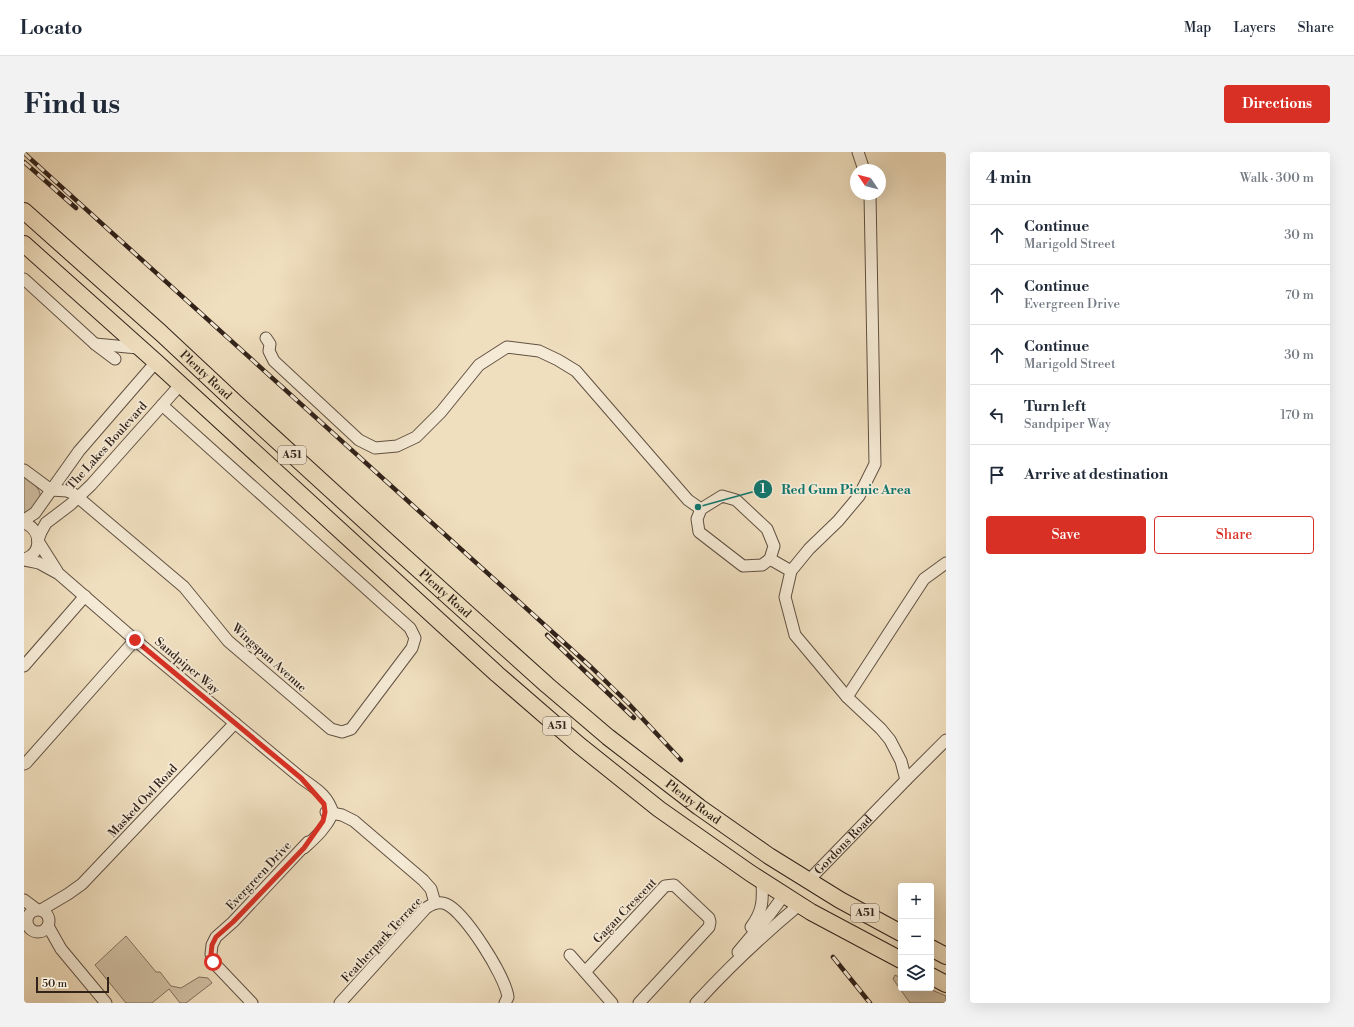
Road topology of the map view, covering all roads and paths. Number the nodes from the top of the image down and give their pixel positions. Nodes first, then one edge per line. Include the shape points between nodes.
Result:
1 (858, 152) edge
2 (862, 164) edge
3 (870, 200) edge
4 (24, 210) edge
5 (24, 244) edge
6 (24, 279) edge
7 (266, 338) dead end
8 (95, 344) junction
9 (173, 345) junction
10 (138, 348) junction
11 (115, 359) dead end
12 (156, 362) junction
13 (196, 366) junction
14 (180, 385) junction
15 (162, 405) junction
16 (24, 470) edge
17 (51, 490) junction
18 (78, 498) junction
19 (701, 509) junction
20 (24, 520) edge
21 (24, 523) edge
22 (38, 541) junction
23 (770, 559) junction
24 (24, 560) edge
25 (946, 563) edge
26 (791, 571) junction
27 (59, 574) junction
28 (85, 596) junction
29 (135, 640) junction
30 (24, 666) edge
31 (847, 697) junction
32 (235, 723) junction
33 (946, 740) edge
34 (24, 764) edge
35 (906, 780) junction
36 (329, 812) junction
37 (809, 880) junction
38 (762, 881) junction
39 (68, 894) junction
40 (784, 895) junction
41 (24, 900) edge
42 (435, 903) junction
43 (799, 905) junction
44 (39, 910) junction
45 (25, 919) edge
46 (43, 927) junction
47 (898, 931) edge
48 (24, 937) edge
49 (934, 950) edge
50 (570, 955) dead end
51 (946, 956) edge
52 (898, 958) edge
53 (585, 972) junction
54 (719, 976) junction
55 (934, 978) edge
56 (946, 984) edge
57 (712, 986) junction
58 (106, 1003) edge
59 (252, 1003) edge
60 (340, 1003) edge
61 (505, 1003) edge
62 (612, 1003) edge
63 (639, 1003) edge
64 (696, 1003) edge

1 - 2 street
3 - 26 street via 875,464 859,496
4 - 9 highway, Plenty Road / A51
5 - 10 highway, Plenty Road / A51
6 - 8 street
7 - 19 street via 274,360 359,440 375,448 397,446 416,437 441,412 479,365 507,347 538,351 576,371 688,500
8 - 10 street
8 - 11 street
9 - 12 highway
9 - 13 highway, Plenty Road / A51
10 - 12 highway, Plenty Road / A51
12 - 14 highway, Plenty Road / A51
12 - 17 street, The Lakes Boulevard via 70,462
13 - 14 highway
13 - 37 highway, Plenty Road / A51 via 608,737 699,807 769,856
14 - 15 street, The Lakes Boulevard
14 - 38 highway, Plenty Road / A51 via 579,745 678,823
15 - 18 street, The Lakes Boulevard
15 - 18 street, Wingspan Avenue via 410,628 415,638 412,648 351,729 342,732 332,729 228,641 184,588
16 - 17 street
17 - 18 street via 71,492
17 - 20 street, The Lakes Boulevard via 35,513
18 - 22 street, The Lakes Boulevard via 46,523
19 - 23 street via 697,519 699,532 743,566 762,565
19 - 23 street via 722,496 736,500 767,529 774,546
21 - 22 street, Sandpiper Way via 37,534
22 - 24 street, The Lakes Boulevard via 35,551
22 - 27 street, Sandpiper Way
23 - 26 street
24 - 27 street, Sandpiper Way via 39,563
25 - 31 street via 924,579
26 - 31 street via 786,597 795,635
27 - 28 street, Sandpiper Way
28 - 29 street, Sandpiper Way
28 - 30 street
29 - 32 street, Sandpiper Way
29 - 34 street
31 - 35 street via 890,740 901,761
32 - 36 street, Sandpiper Way via 324,794 330,803
32 - 39 street, Masked Owl Road via 82,884
33 - 35 street, Gordons Road
35 - 37 street, Gordons Road
36 - 42 street via 354,821 424,880 431,889
36 - 59 street, Evergreen Drive via 328,824 320,834 233,922 214,954
37 - 40 highway via 795,886
37 - 43 highway, Gordons Road
37 - 47 highway, Plenty Road / A51
38 - 40 highway, Plenty Road / A51
38 - 54 street via 763,900 759,915
39 - 44 street
39 - 46 street
40 - 43 highway, Plenty Road / A51
40 - 54 street, Gordons Road
41 - 44 street
42 - 60 street, Featherpark Terrace via 426,908
42 - 61 street, Featherpark Terrace via 450,906 474,932 503,982 508,997
43 - 52 highway, Plenty Road / A51
43 - 57 street, Gordons Road
44 - 45 street via 30,912
44 - 46 street via 46,914
45 - 46 street via 29,928
46 - 48 street
46 - 58 street
49 - 51 highway
50 - 53 street
53 - 62 street
53 - 63 street, Gagan Crescent via 666,886 674,885 709,918 709,927
54 - 57 street, Gordons Road
55 - 56 highway
57 - 64 street, Gordons Road

